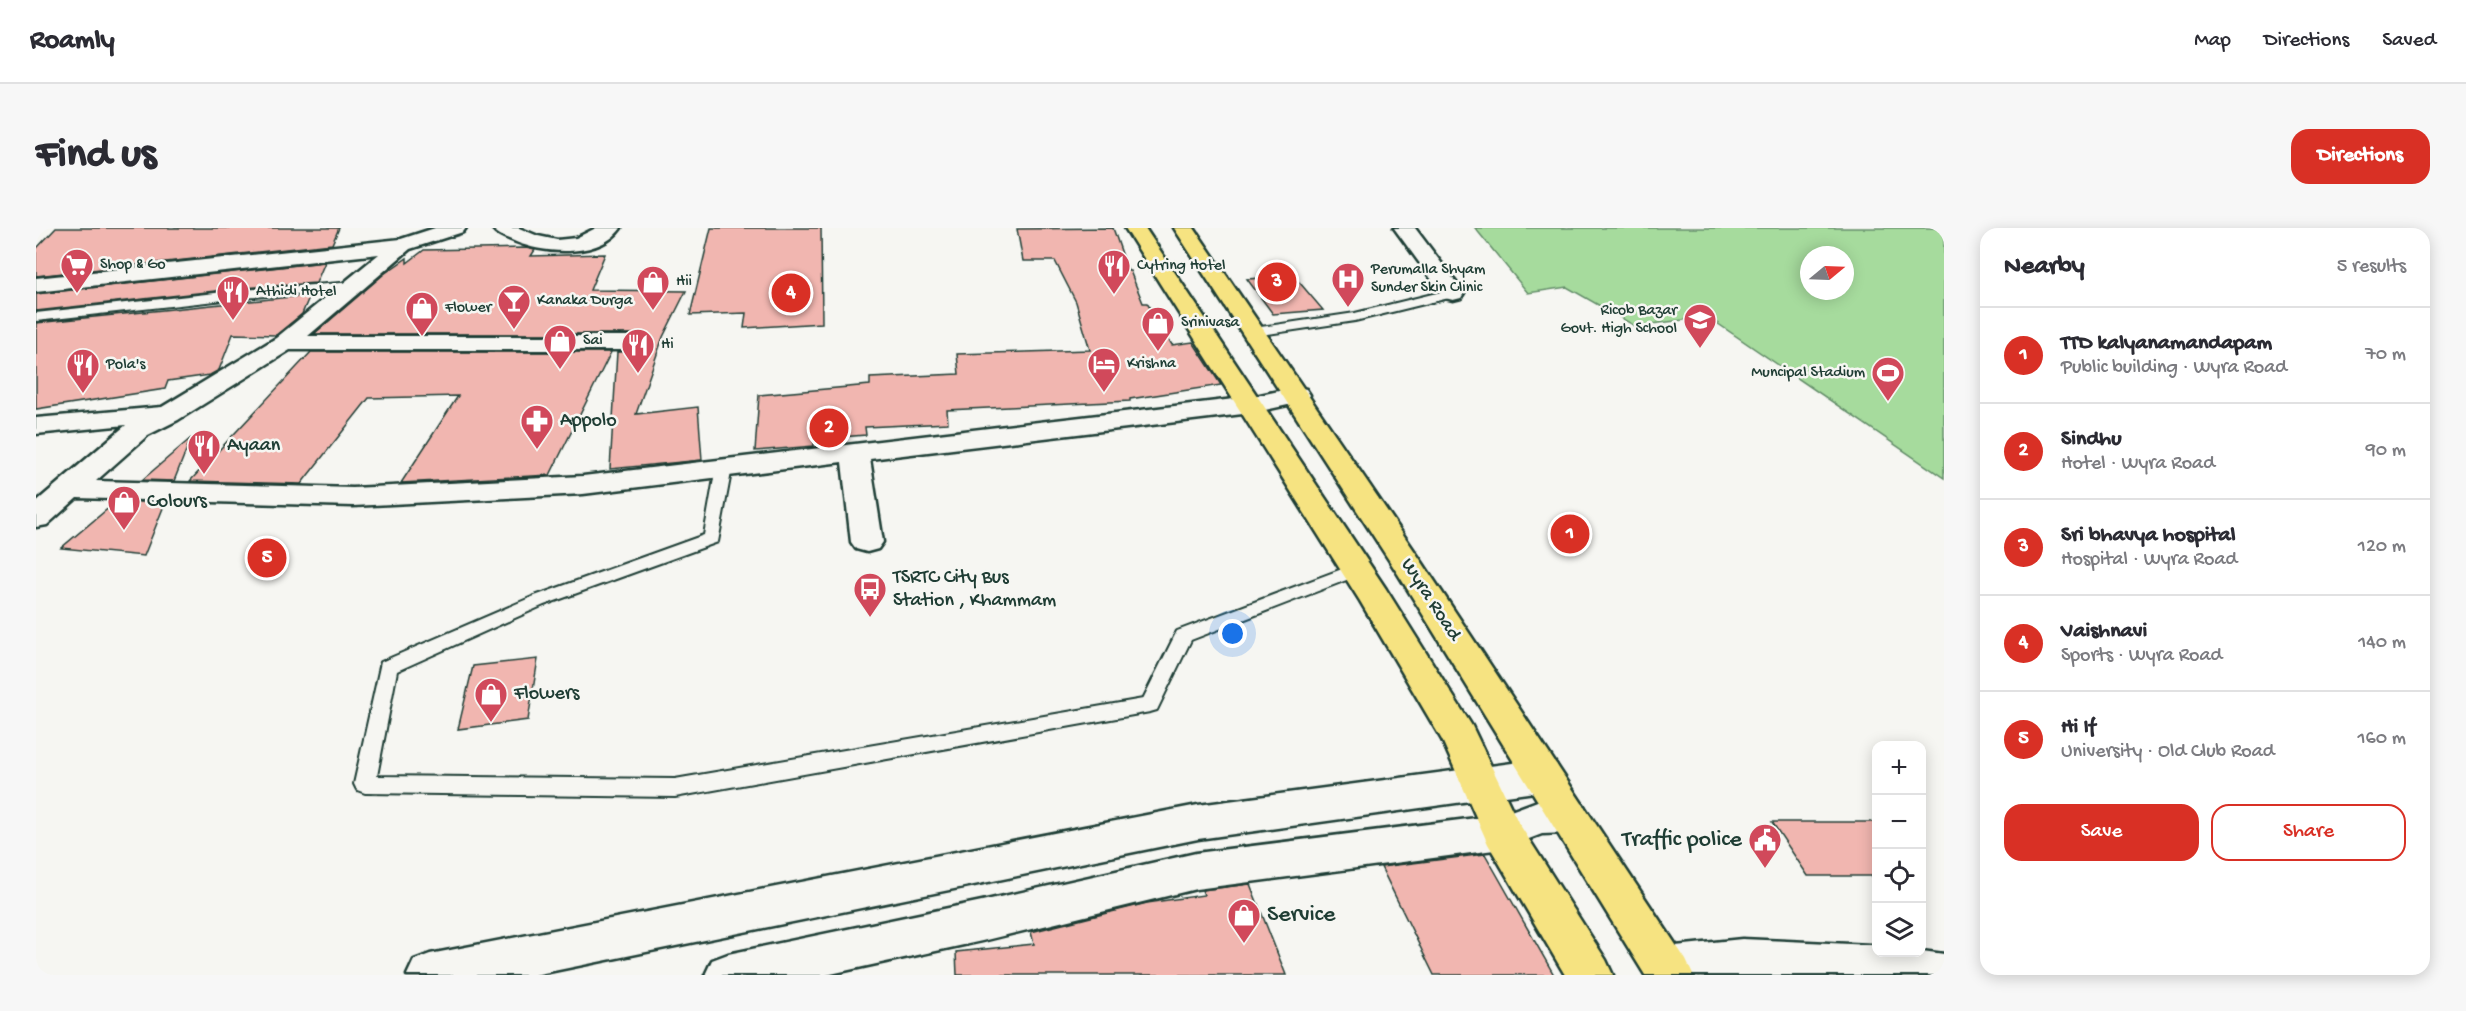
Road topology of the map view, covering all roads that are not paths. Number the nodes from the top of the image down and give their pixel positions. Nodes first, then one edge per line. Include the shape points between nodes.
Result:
1 (456, 228) edge
2 (502, 228) edge
3 (612, 228) edge
4 (1135, 228) edge
5 (1184, 228) edge
6 (1404, 228) edge
7 (403, 244) junction
8 (36, 285) edge
9 (356, 286) junction
10 (1453, 293) joint
11 (36, 317) edge
12 (1254, 332) junction
13 (285, 343) junction
14 (631, 343) dead end
15 (1297, 395) junction
16 (1251, 405) junction
17 (170, 414) junction
18 (36, 426) edge
19 (138, 429) junction
20 (36, 438) edge
21 (855, 451) junction
22 (724, 467) junction
23 (67, 489) junction
24 (36, 518) edge
25 (867, 542) dead end
26 (1356, 570) junction
27 (1542, 775) junction
28 (1482, 782) junction
29 (1569, 816) junction
30 (1502, 832) junction
31 (1668, 971) edge
32 (430, 975) edge
33 (728, 975) edge
34 (1590, 975) edge
35 (1944, 975) edge

1 - 7 street
2 - 3 street via 532,243 551,247 576,244
4 - 16 main road
5 - 12 main road, Wyra Road
6 - 10 street
7 - 8 street
7 - 9 street
9 - 11 lane via 242,294
9 - 13 street
10 - 12 lane via 1355,317
12 - 15 main road, Wyra Road
13 - 14 street
13 - 17 street
15 - 16 street
15 - 27 main road, Wyra Road
16 - 21 street
16 - 26 main road
17 - 18 street
17 - 19 street
19 - 20 street
19 - 23 street
21 - 22 street
21 - 25 street
22 - 23 street via 583,485 353,497
22 - 26 lane via 712,538 537,601 388,667 365,784 675,788 1150,705 1184,636
23 - 24 street
26 - 28 main road via 1459,736
27 - 28 street
27 - 29 main road, Wyra Road
28 - 30 main road
28 - 32 street via 1198,822
29 - 30 street via 1540,817
29 - 31 main road, Wyra Road
30 - 33 street via 1196,871
30 - 34 main road
31 - 35 street via 1742,960 1871,966

